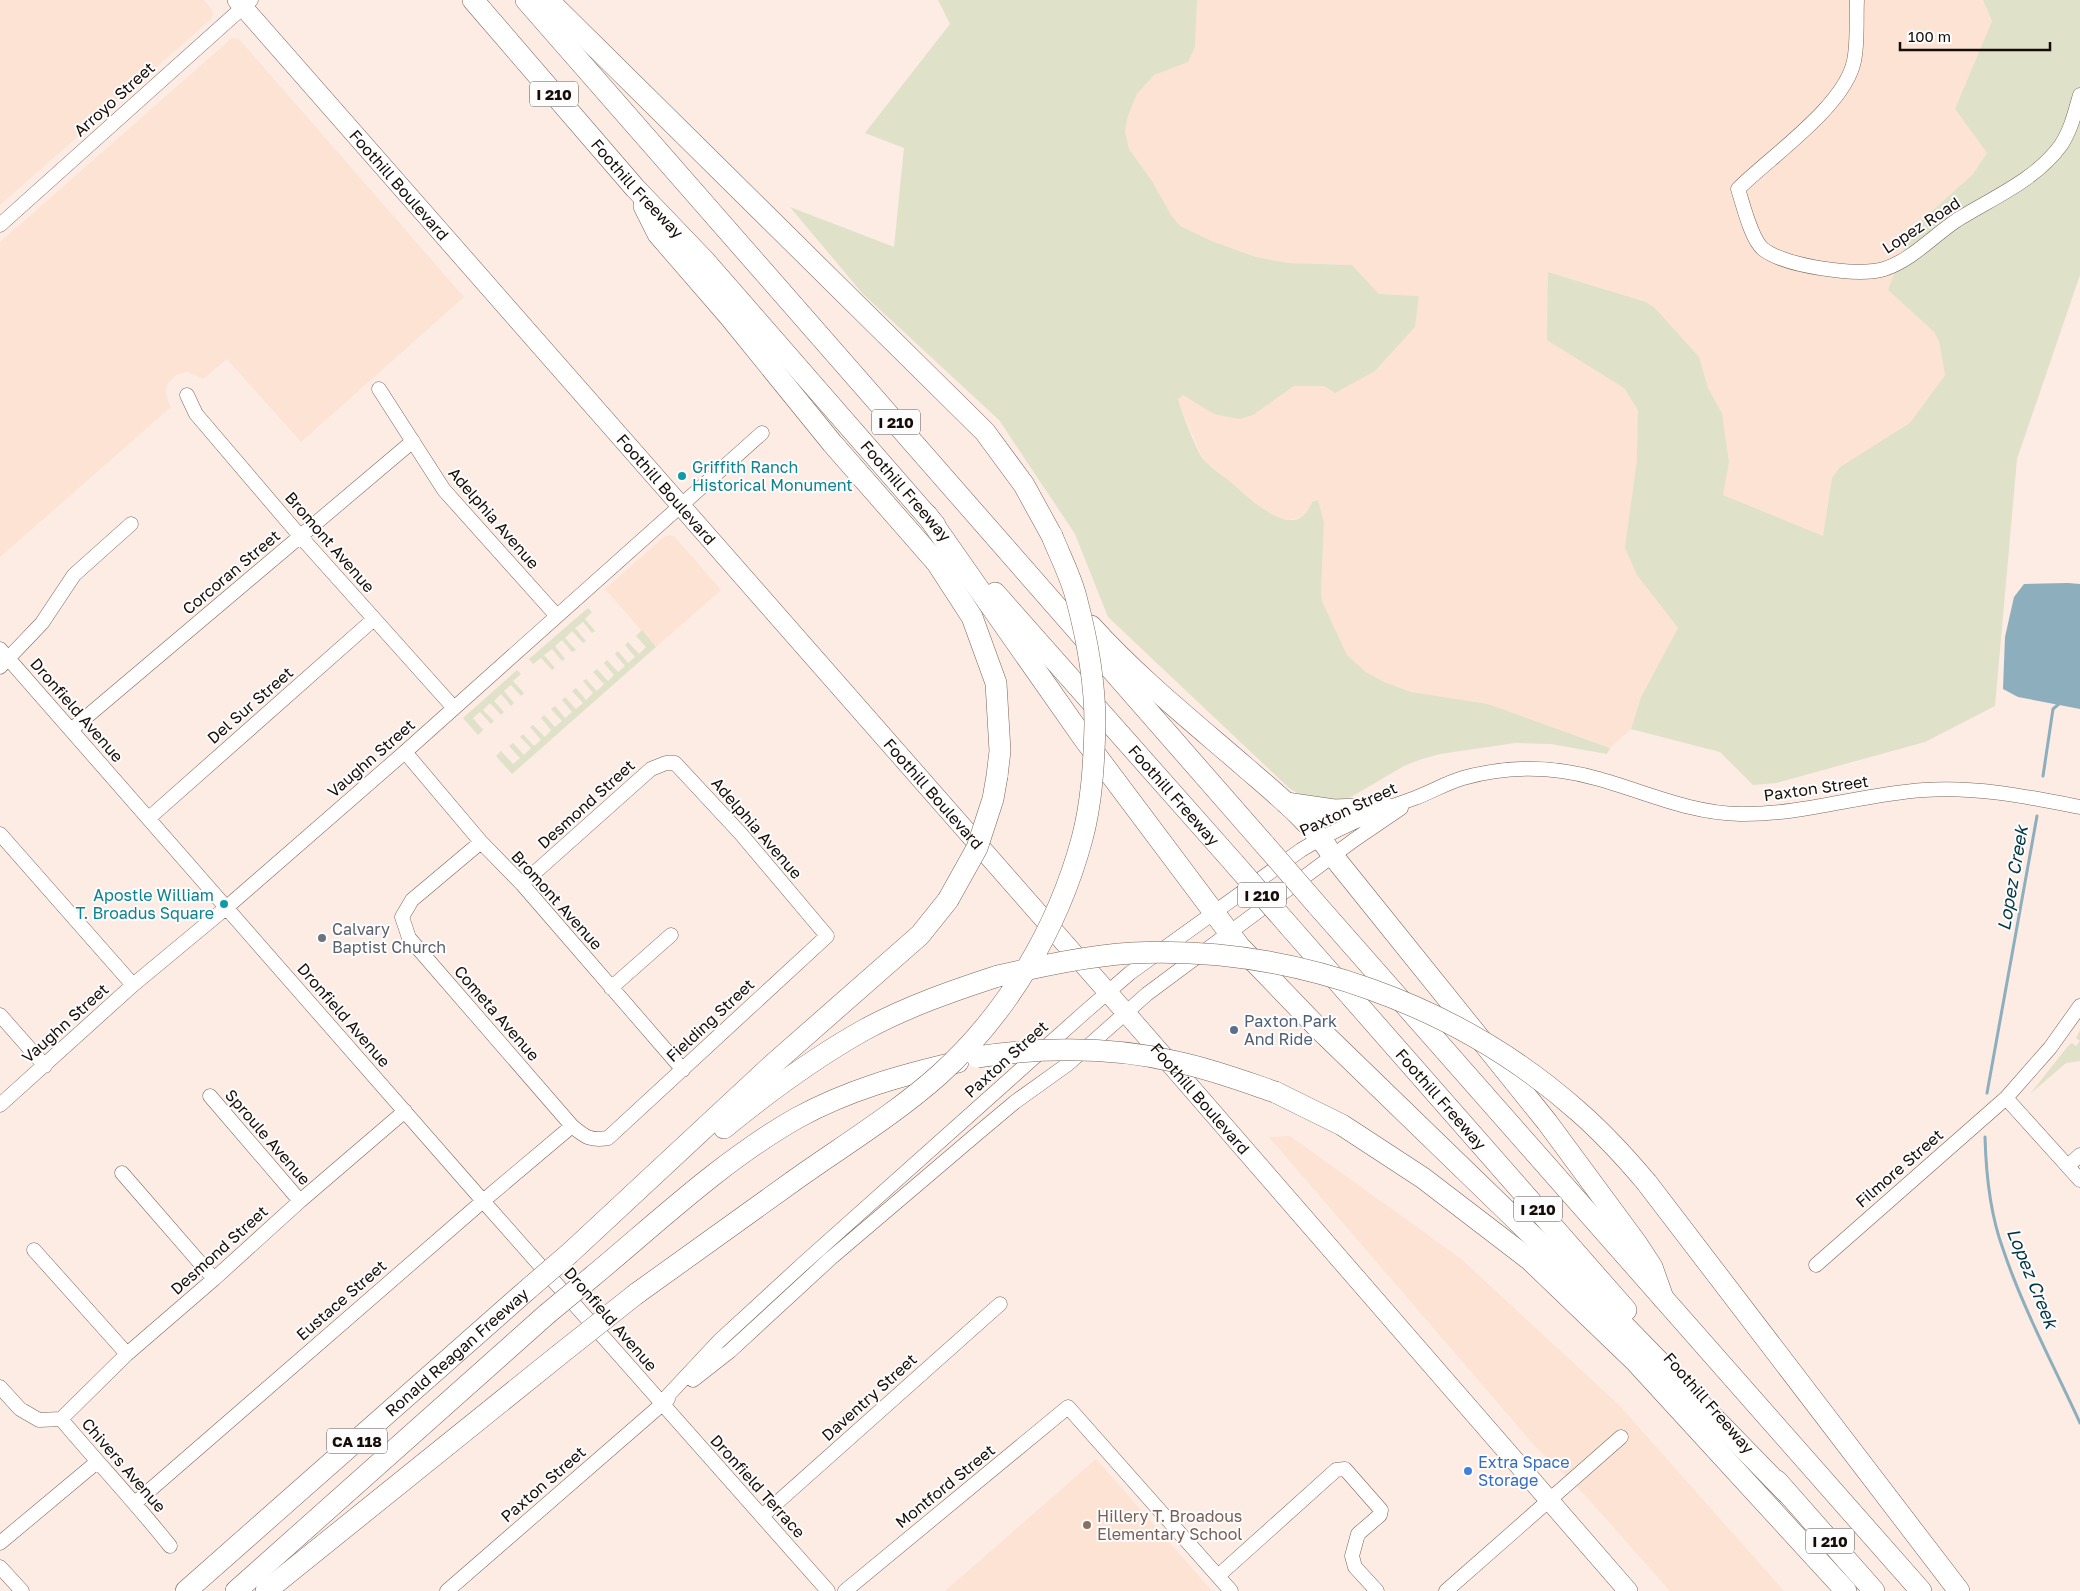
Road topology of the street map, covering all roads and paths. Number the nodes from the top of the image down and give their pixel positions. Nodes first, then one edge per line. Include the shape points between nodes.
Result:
1 (473, 0) edge
2 (526, 0) edge
3 (548, 0) edge
4 (1858, 0) edge
5 (244, 2) edge
6 (2080, 95) edge
7 (635, 188) junction
8 (0, 225) edge
9 (379, 389) dead end
10 (186, 395) dead end
11 (762, 433) dead end
12 (414, 441) junction
13 (957, 492) junction
14 (680, 505) junction
15 (927, 515) junction
16 (131, 524) dead end
17 (300, 536) junction
18 (556, 615) junction
19 (374, 619) junction
20 (3, 658) edge
21 (454, 708) junction
22 (71, 730) junction
23 (405, 752) junction
24 (651, 769) joint
25 (1416, 798) junction
26 (1286, 803) junction
27 (2080, 807) edge
28 (1386, 808) junction
29 (149, 818) junction
30 (0, 834) edge
31 (1321, 838) junction
32 (481, 842) junction
33 (1333, 856) junction
34 (522, 884) junction
35 (227, 908) junction
36 (1213, 912) junction
37 (1230, 934) junction
38 (671, 935) dead end
39 (826, 936) joint
40 (133, 986) junction
41 (611, 988) junction
42 (1108, 992) junction
43 (2080, 1006) edge
44 (1126, 1013) junction
45 (0, 1015) edge
46 (44, 1066) junction
47 (683, 1070) junction
48 (210, 1096) dead end
49 (2006, 1098) junction
50 (0, 1105) edge
51 (405, 1111) junction
52 (572, 1126) junction
53 (617, 1130) joint
54 (2080, 1155) edge
55 (2068, 1166) junction
56 (122, 1173) dead end
57 (2080, 1180) edge
58 (300, 1201) junction
59 (483, 1201) junction
60 (34, 1250) dead end
61 (570, 1253) junction
62 (1816, 1265) dead end
63 (214, 1279) junction
64 (1663, 1298) junction
65 (1000, 1304) dead end
66 (127, 1354) junction
67 (0, 1387) edge
68 (662, 1403) junction
69 (61, 1419) junction
70 (1621, 1437) dead end
71 (97, 1462) junction
72 (1786, 1492) junction
73 (1549, 1500) junction
74 (135, 1503) junction
75 (762, 1516) junction
76 (0, 1543) edge
77 (170, 1546) dead end
78 (0, 1567) edge
79 (1218, 1576) junction
80 (22, 1591) edge
81 (186, 1591) edge
82 (236, 1591) edge
83 (266, 1591) edge
84 (447, 1591) edge
85 (828, 1591) edge
86 (845, 1591) edge
87 (1231, 1591) edge
88 (1377, 1591) edge
89 (1446, 1591) edge
90 (1628, 1591) edge
91 (1846, 1591) edge
92 (1874, 1591) edge
93 (1921, 1591) edge
94 (1959, 1591) edge

1 - 7 highway, Foothill Freeway / I 210
2 - 13 highway, I 210
3 - 83 highway, bridge via 985,432 1024,485 1052,536 1076,596 1090,663 1095,723 1091,790 1082,839 1062,897 1040,944 998,1011 940,1074 902,1105 636,1294
4 - 6 street, Lopez Road via 1854,61 1844,87 1799,135 1738,189 1755,238 1772,254 1802,265 1850,272 1883,269 1904,260 1950,225 2015,186 2041,165 2061,145
5 - 8 street, Arroyo Street
5 - 14 main road, Foothill Boulevard
7 - 15 highway, Foothill Freeway / I 210 via 704,260
7 - 61 highway, bridge via 658,234 832,444 937,563 972,617 996,683 1000,751 993,799 977,848 948,900 920,935 771,1066
9 - 12 street, Adelphia Avenue
10 - 17 street, Bromont Avenue via 196,414
11 - 14 street, Vaughn Street
12 - 17 street, Corcoran Street
12 - 18 street, Adelphia Avenue via 444,490
13 - 26 highway via 998,524 1098,633 1150,684
13 - 64 highway, I 210, bridge
14 - 18 street, Vaughn Street
14 - 42 main road, Foothill Boulevard
15 - 36 highway via 1078,731
15 - 72 highway, Foothill Freeway / I 210, bridge
16 - 20 street via 74,575 42,623
17 - 19 street, Bromont Avenue
17 - 22 street, Corcoran Street
18 - 21 street, Vaughn Street
19 - 21 street, Bromont Avenue
19 - 29 street, Del Sur Street
20 - 22 street, Dronfield Avenue
21 - 23 street, Vaughn Street
22 - 29 street, Dronfield Avenue
23 - 32 street, Bromont Avenue
23 - 35 street, Vaughn Street
24 - 34 street, Desmond Street
24 - 39 street, Adelphia Avenue via 666,763 675,763 681,768
25 - 27 street, Paxton Street via 1476,775 1532,769 1594,777 1681,806 1720,813 1778,813 1905,791 1942,789 1972,790
25 - 28 street, Paxton Street
25 - 33 street, Paxton Street
26 - 28 highway via 1334,810
26 - 31 highway
28 - 31 street, Paxton Street
29 - 35 street, Dronfield Avenue
30 - 40 street
31 - 33 highway
31 - 36 street, Paxton Street
32 - 34 street, Bromont Avenue
32 - 52 street, Cometa Avenue via 412,900 402,917 409,938
33 - 37 street, Paxton Street
33 - 64 highway via 1553,1130 1637,1244 1652,1267
34 - 41 street, Bromont Avenue
35 - 40 street, Vaughn Street
35 - 51 street, Dronfield Avenue
36 - 37 highway
36 - 42 street, Paxton Street
37 - 44 street, Paxton Street
37 - 72 highway via 1319,1029 1608,1309
38 - 41 street
39 - 47 street, Fielding Street
40 - 46 street, Vaughn Street
41 - 47 street, Bromont Avenue
42 - 44 main road, Foothill Boulevard
42 - 68 street, Paxton Street via 719,1341
43 - 49 street, Filmore Street via 2050,1048
44 - 68 street, Paxton Street via 1068,1064 1007,1108 845,1246 730,1351
44 - 73 main road, Foothill Boulevard
45 - 46 street
46 - 50 street, Vaughn Street
47 - 53 street, Fielding Street
48 - 58 street, Sproule Avenue
49 - 55 street
49 - 62 street, Filmore Street
51 - 58 street, Desmond Street
51 - 59 street, Dronfield Avenue
52 - 53 street, Cometa Avenue via 586,1138 598,1140 608,1138
52 - 59 street, Eustace Street
54 - 55 street
55 - 57 street
56 - 63 street
58 - 63 street, Desmond Street
59 - 68 street, Dronfield Avenue
59 - 74 street, Eustace Street
60 - 66 street
61 - 81 highway, Ronald Reagan Freeway / CA 118, bridge
61 - 94 highway, bridge via 806,1065 866,1029 935,997 998,976 1042,966 1130,954 1224,956 1321,972 1426,1012 1499,1053 1579,1112 1647,1183
63 - 66 street, Desmond Street
64 - 93 highway, I 210
65 - 75 street, Daventry Street
66 - 69 street, Desmond Street
67 - 69 street, Chivers Avenue via 20,1409 39,1420
68 - 75 street, Dronfield Terrace
68 - 84 street, Paxton Street
69 - 71 street, Chivers Avenue
70 - 73 street
71 - 74 street, Chivers Avenue
71 - 76 street
72 - 92 highway, Foothill Freeway / I 210
73 - 89 street
73 - 90 main road, Foothill Boulevard
74 - 77 street, Chivers Avenue
75 - 85 street, Dronfield Terrace
78 - 80 street
79 - 86 street, Montford Street via 1068,1407
79 - 87 street
79 - 88 street via 1336,1470 1345,1469 1381,1510 1380,1515 1358,1534 1352,1556 1355,1566
82 - 91 highway, bridge via 547,1314 718,1173 798,1118 857,1090 900,1075 977,1057 1069,1048 1176,1061 1275,1092 1342,1125 1415,1173 1530,1260 1635,1361

